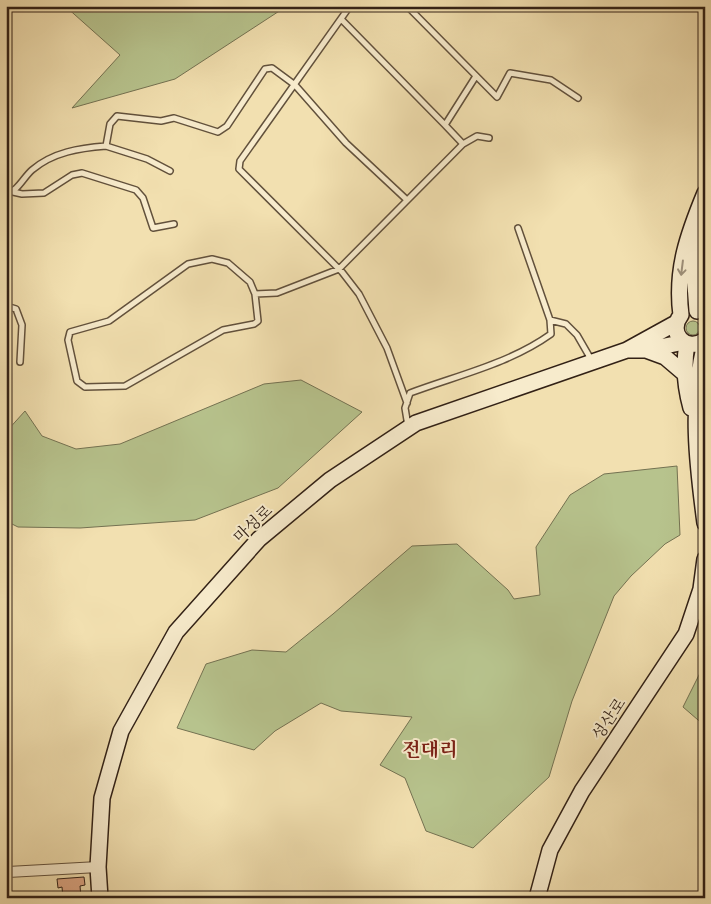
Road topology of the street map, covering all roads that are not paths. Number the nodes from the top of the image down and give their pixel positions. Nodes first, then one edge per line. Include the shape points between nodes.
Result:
1 (350, 6) edge
2 (407, 6) edge
3 (341, 19) junction
4 (476, 76) junction
5 (294, 85) junction
6 (578, 98) dead end
7 (445, 125) junction
8 (490, 138) dead end
9 (463, 144) junction
10 (106, 146) junction
11 (170, 171) dead end
12 (13, 192) junction
13 (6, 194) edge
14 (702, 199) edge
15 (407, 200) junction
16 (174, 224) dead end
17 (518, 228) dead end
18 (339, 269) junction
19 (694, 271) junction
20 (705, 284) edge
21 (679, 290) junction
22 (255, 294) junction
23 (6, 306) edge
24 (702, 312) edge
25 (678, 319) junction
26 (550, 320) junction
27 (705, 341) edge
28 (685, 343) junction
29 (647, 344) junction
30 (20, 362) dead end
31 (592, 362) junction
32 (705, 370) edge
33 (685, 374) junction
34 (696, 397) junction
35 (407, 403) junction
36 (695, 421) junction
37 (408, 428) junction
38 (705, 524) edge
39 (705, 559) edge
40 (98, 866) junction
41 (8, 872) dead end
42 (100, 898) edge
43 (537, 898) edge

1 - 3 lane
2 - 4 lane
3 - 5 lane
3 - 7 lane
4 - 6 lane via 497,97 510,73 551,80
4 - 7 lane
5 - 10 lane via 272,68 265,69 227,126 218,132 174,118 161,121 117,116 110,124
5 - 15 lane via 346,143
5 - 18 lane via 240,162 239,169
7 - 9 lane
8 - 9 lane via 477,136
9 - 15 lane
10 - 11 lane via 147,159
10 - 12 lane via 81,148 50,158 32,171
12 - 13 lane
12 - 16 lane via 44,193 72,175 82,173 136,190 143,198 153,228
14 - 19 main road
14 -> 21 main road via 685,247
15 - 18 lane
17 - 26 lane
18 - 22 lane via 277,293
18 - 35 lane via 359,294 387,348
19 - 20 main road
19 - 24 main road
21 - 25 main road
21 - 29 main road via 671,309
22 - 22 lane via 250,282 228,263 212,259 188,264 109,321 70,332 68,340 77,381 84,387 125,386 223,330 254,324 258,321
23 - 30 lane via 16,309 22,325
24 - 25 main road, 마성로 via 691,310
25 - 28 main road via 677,334
25 - 29 main road, 마성로
26 - 31 lane via 566,324
26 - 35 lane via 551,334 539,342 510,358 410,393
27 - 28 main road via 693,345
27 - 34 main road via 698,367
28 - 29 main road
28 - 33 main road
29 - 31 main road, 마성로
29 - 33 main road
31 - 37 main road, 마성로
32 - 34 main road
33 - 36 main road
34 - 36 main road
35 - 37 lane via 404,408
36 - 38 main road
37 - 40 main road, 마성로 via 330,480 259,540 176,632 121,731 102,798
39 - 43 main road, 성산로 via 701,589 686,634 582,791 550,850
40 - 41 street
40 - 42 main road, 마성로

